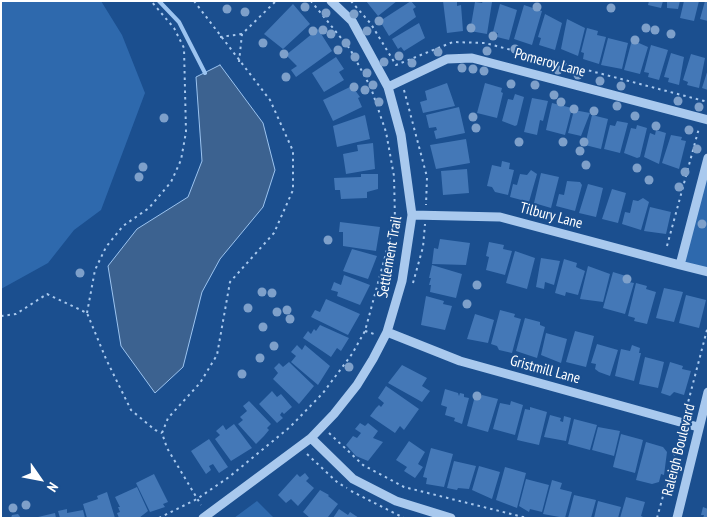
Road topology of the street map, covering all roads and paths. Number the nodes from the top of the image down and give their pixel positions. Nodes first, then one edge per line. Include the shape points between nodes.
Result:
1 (151, 1) edge
2 (194, 1) edge
3 (276, 1) edge
4 (311, 1) edge
5 (331, 1) edge
6 (242, 34) junction
7 (220, 37) junction
8 (239, 62) junction
9 (402, 85) dead end
10 (388, 87) junction
11 (704, 123) edge
12 (708, 158) edge
13 (426, 213) dead end
14 (412, 215) junction
15 (425, 222) dead end
16 (667, 246) dead end
17 (680, 265) junction
18 (708, 272) edge
19 (413, 284) dead end
20 (87, 313) junction
21 (1, 316) edge
22 (708, 326) edge
23 (387, 332) junction
24 (708, 392) edge
25 (684, 420) dead end
26 (698, 427) junction
27 (681, 429) dead end
28 (328, 432) dead end
29 (162, 433) junction
30 (311, 438) junction
31 (197, 499) junction
32 (677, 516) edge
33 (206, 517) edge
34 (158, 518) edge
35 (451, 518) edge
36 (527, 518) edge
37 (657, 518) edge

1 - 20 path via 174,28 184,48 186,132 181,160 171,182 149,208 123,226 106,247 96,270
2 - 7 path
3 - 6 path
4 - 31 path via 350,49 371,88 386,132 394,176 395,220 365,330 352,354 290,427
5 - 10 street, Settlement Trail via 352,21
6 - 7 path
6 - 8 path
7 - 8 path
8 - 29 path via 270,100 293,151 293,190 274,232 230,282 216,355 200,384 168,418
9 - 13 path via 427,178
10 - 11 street, Pomeroy Lane via 447,58 472,58
10 - 14 street, Settlement Trail via 400,135
11 - 16 path
12 - 17 street
14 - 17 street, Tilbury Lane via 500,216
14 - 23 street, Settlement Trail via 402,281
15 - 19 path via 423,247
17 - 18 street
20 - 21 path via 47,294 16,314
20 - 29 path via 131,410
22 - 25 path
23 - 26 street, Gristmill Lane via 460,361
23 - 30 street, Settlement Trail via 357,385
24 - 26 street, Raleigh Boulevard
26 - 32 street, Raleigh Boulevard
27 - 37 path
28 - 36 path via 363,464 404,487
29 - 31 path via 167,448
30 - 33 street, Settlement Trail
30 - 35 street via 353,479 396,501
31 - 33 path
31 - 34 path

